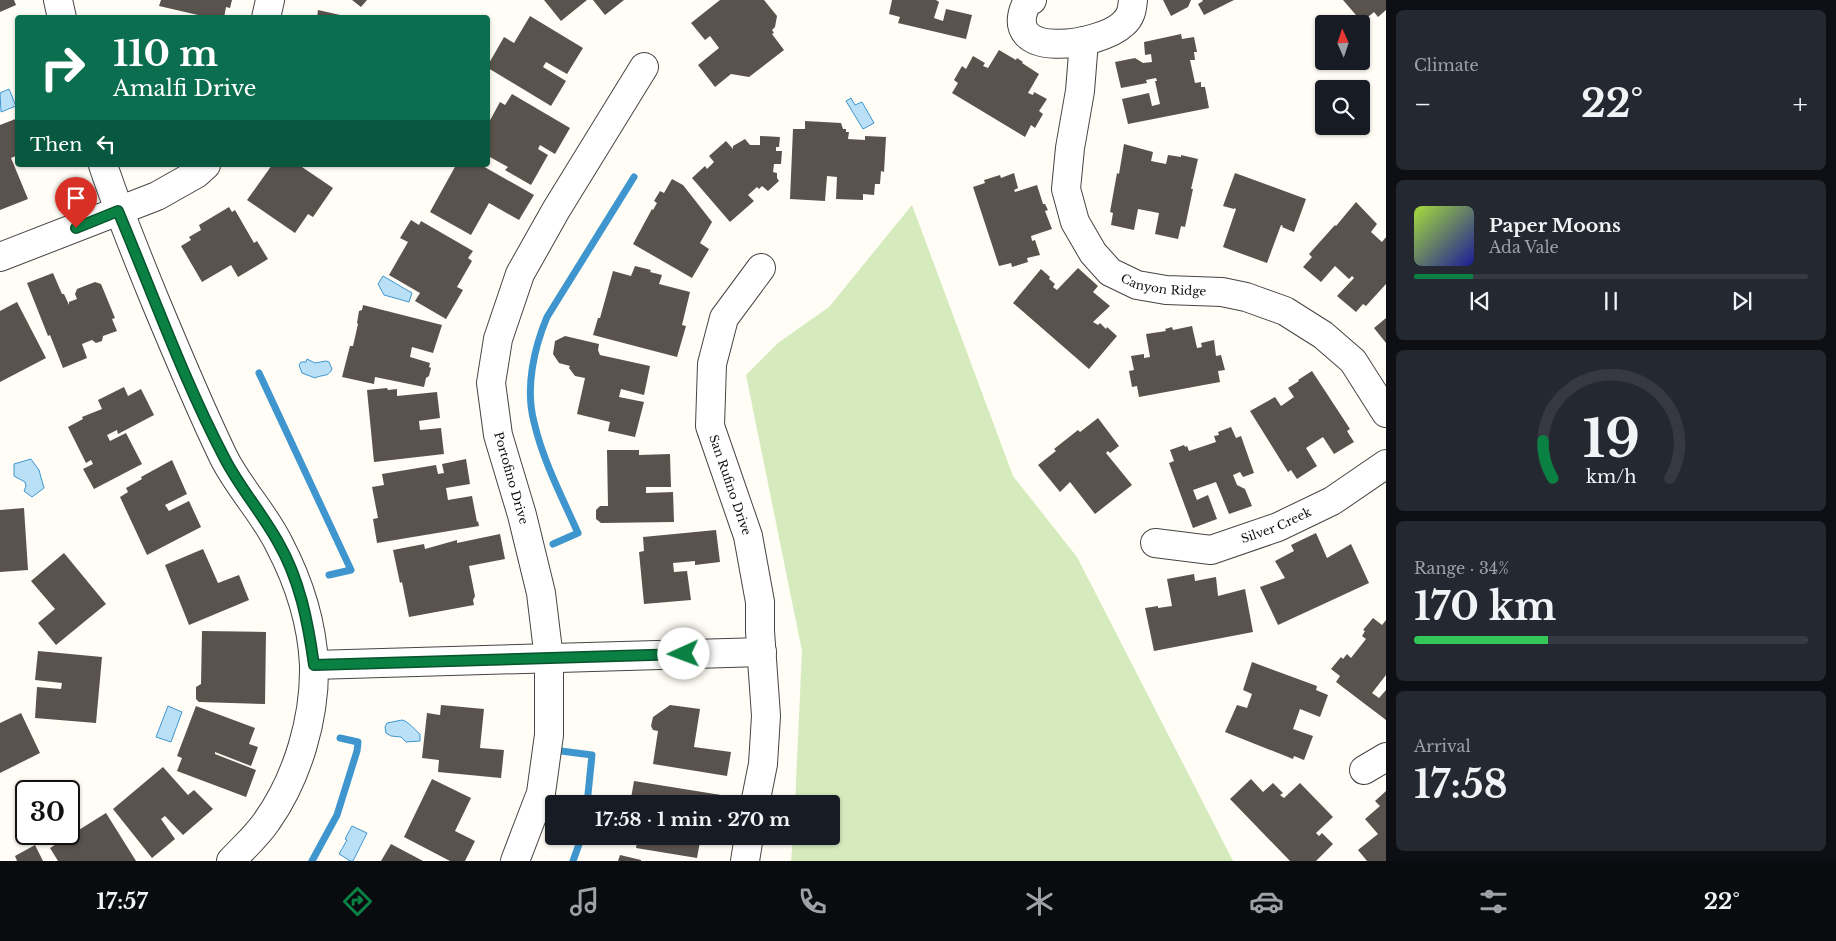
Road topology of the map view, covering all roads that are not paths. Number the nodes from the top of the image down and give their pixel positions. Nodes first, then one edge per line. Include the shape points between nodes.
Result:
1 (58, 0) edge
2 (270, 0) edge
3 (1032, 0) edge
4 (1133, 0) edge
5 (61, 15) edge
6 (267, 15) edge
7 (1084, 41) junction
8 (644, 67) dead end
9 (104, 167) edge
10 (204, 167) edge
11 (118, 211) junction
12 (0, 257) edge
13 (761, 268) dead end
14 (1386, 413) edge
15 (1386, 464) edge
16 (1155, 543) dead end
17 (762, 652) junction
18 (548, 659) junction
19 (314, 665) junction
20 (758, 795) edge
21 (748, 845) edge
22 (231, 861) edge
23 (515, 861) edge
24 (745, 861) edge

1 - 5 street
2 - 6 street
3 - 7 street via 1026,2 1021,14 1021,26 1026,36 1056,44
4 - 7 street via 1132,13 1123,25
7 - 14 street, Canyon Ridge via 1066,189 1075,222 1093,253 1110,272 1136,285 1166,290 1222,292 1285,311 1323,335 1353,361
8 - 18 street, Portofino Drive via 520,274 498,339 492,374 498,435 541,594
9 - 11 street
10 - 11 street via 157,196
11 - 12 street
11 - 19 street via 194,394 226,460 278,541 292,570 302,597
13 - 17 street, San Rufino Drive via 724,318 712,364 710,426 748,536 760,602
15 - 16 street, Silver Creek via 1332,501 1244,539 1211,550
17 - 18 street
17 - 20 street, San Rufino Drive via 766,716
18 - 19 street
18 - 23 street, Portofino Drive via 549,735 541,793
19 - 22 street via 312,699 292,778 267,822
21 - 24 street

